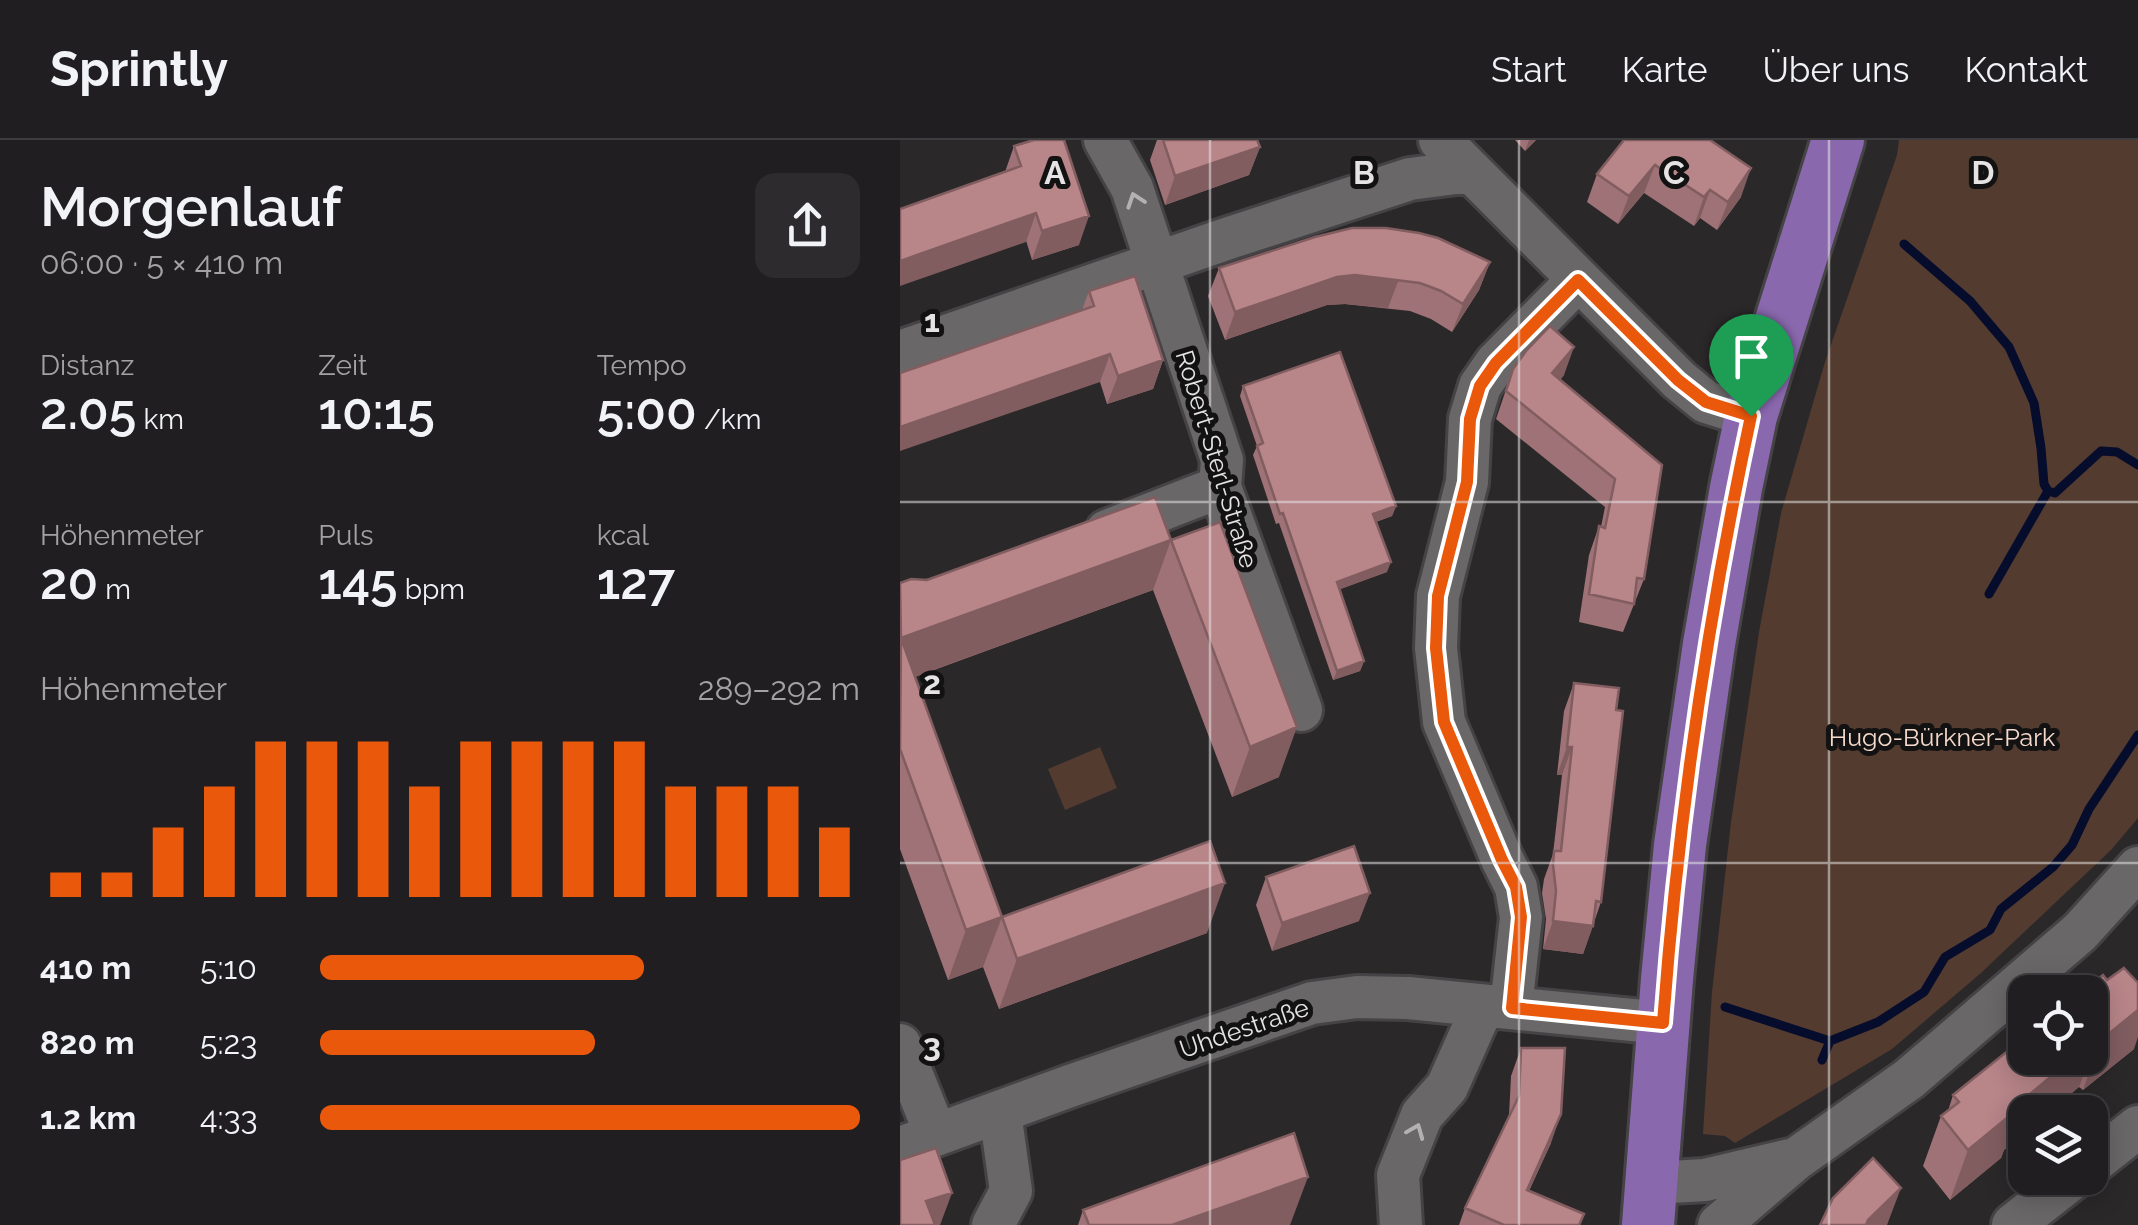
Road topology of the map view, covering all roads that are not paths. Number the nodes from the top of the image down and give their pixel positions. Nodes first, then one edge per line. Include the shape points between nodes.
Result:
1 (1105, 140) edge
2 (1440, 140) edge
3 (1838, 140) edge
4 (1471, 171) junction
5 (1155, 265) junction
6 (1578, 280) junction
7 (900, 352) edge
8 (1751, 416) junction
9 (1220, 487) junction
10 (1069, 545) edge
11 (1301, 710) dead end
12 (2138, 868) edge
13 (1497, 1007) junction
14 (1663, 1023) junction
15 (900, 1044) edge
16 (1000, 1112) junction
17 (2138, 1127) edge
18 (918, 1142) edge
19 (2108, 1150) edge
20 (1796, 1159) junction
21 (2052, 1195) edge
22 (1650, 1204) edge
23 (993, 1225) edge
24 (1402, 1225) edge
25 (1720, 1225) edge
26 (2013, 1225) edge

5 -> 1 street, Robert-Sterl-Straße via 1132,188
2 - 4 street
3 - 8 main road
4 - 5 street via 1410,179
4 - 6 street
5 - 7 street
5 - 9 street, Robert-Sterl-Straße via 1222,460
6 - 8 street via 1706,402
6 - 13 street via 1480,386 1470,419 1467,482 1438,596 1444,722 1516,887 1521,917
8 - 14 main road via 1690,770
9 - 10 street
9 - 11 street, Robert-Sterl-Straße
12 - 20 street via 2080,932 1909,1079
13 - 14 street, Uhdestraße
13 - 16 street, Uhdestraße via 1358,997 1312,1004
24 -> 13 street via 1398,1176 1422,1115
14 - 22 main road
15 - 18 street
16 - 18 street, Uhdestraße
16 - 23 street via 1011,1191
17 - 19 street
20 - 22 street via 1705,1180
20 - 25 street
21 - 26 street

